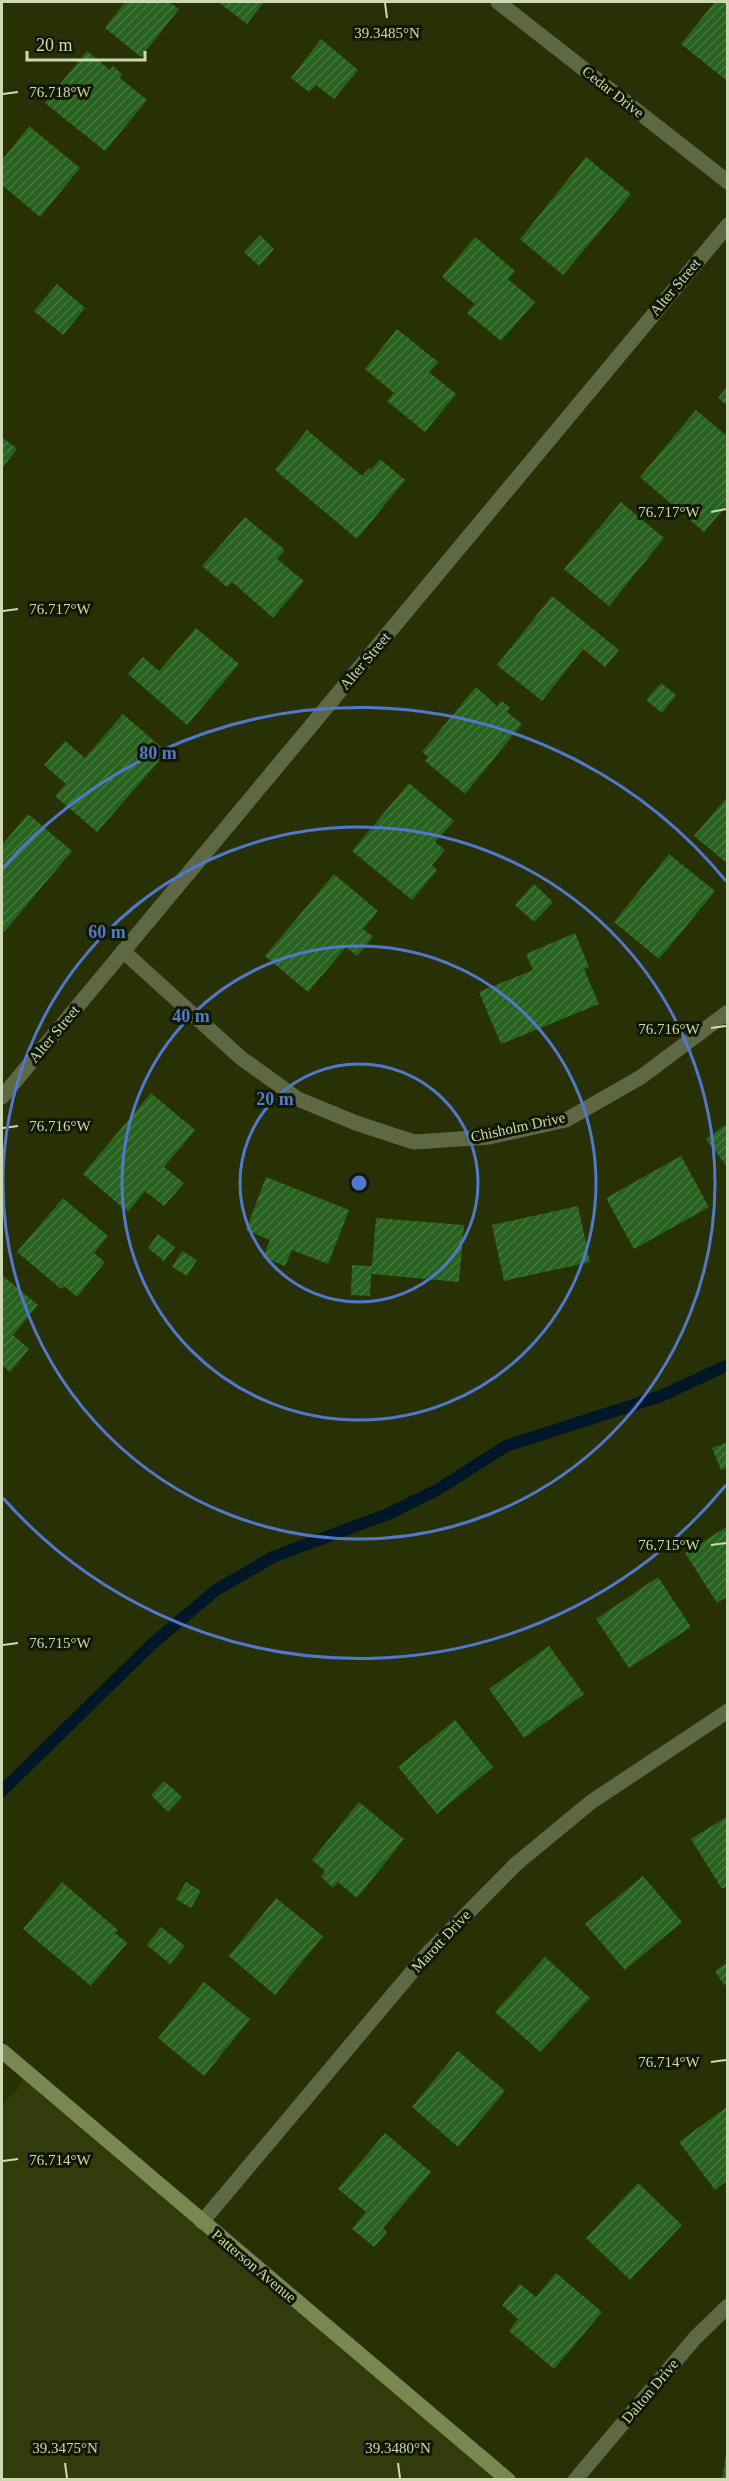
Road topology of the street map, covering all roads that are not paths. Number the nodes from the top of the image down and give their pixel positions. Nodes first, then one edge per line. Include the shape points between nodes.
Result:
1 (498, 2) edge
2 (728, 182) edge
3 (728, 225) edge
4 (123, 951) junction
5 (728, 1012) edge
6 (2, 1097) edge
7 (728, 1711) edge
8 (2, 2051) edge
9 (202, 2222) junction
10 (728, 2306) edge
11 (508, 2480) edge
12 (575, 2480) edge

1 - 2 street, Cedar Drive
3 - 4 street, Alter Street
4 - 5 street, Chisholm Drive via 242,1058 298,1099 414,1142 489,1137 566,1120 641,1077
4 - 6 street, Alter Street
7 - 9 street, Marott Drive via 591,1802 516,1864 427,1954
8 - 9 main road, Patterson Avenue
9 - 11 main road, Patterson Avenue
10 - 12 street, Dalton Drive

